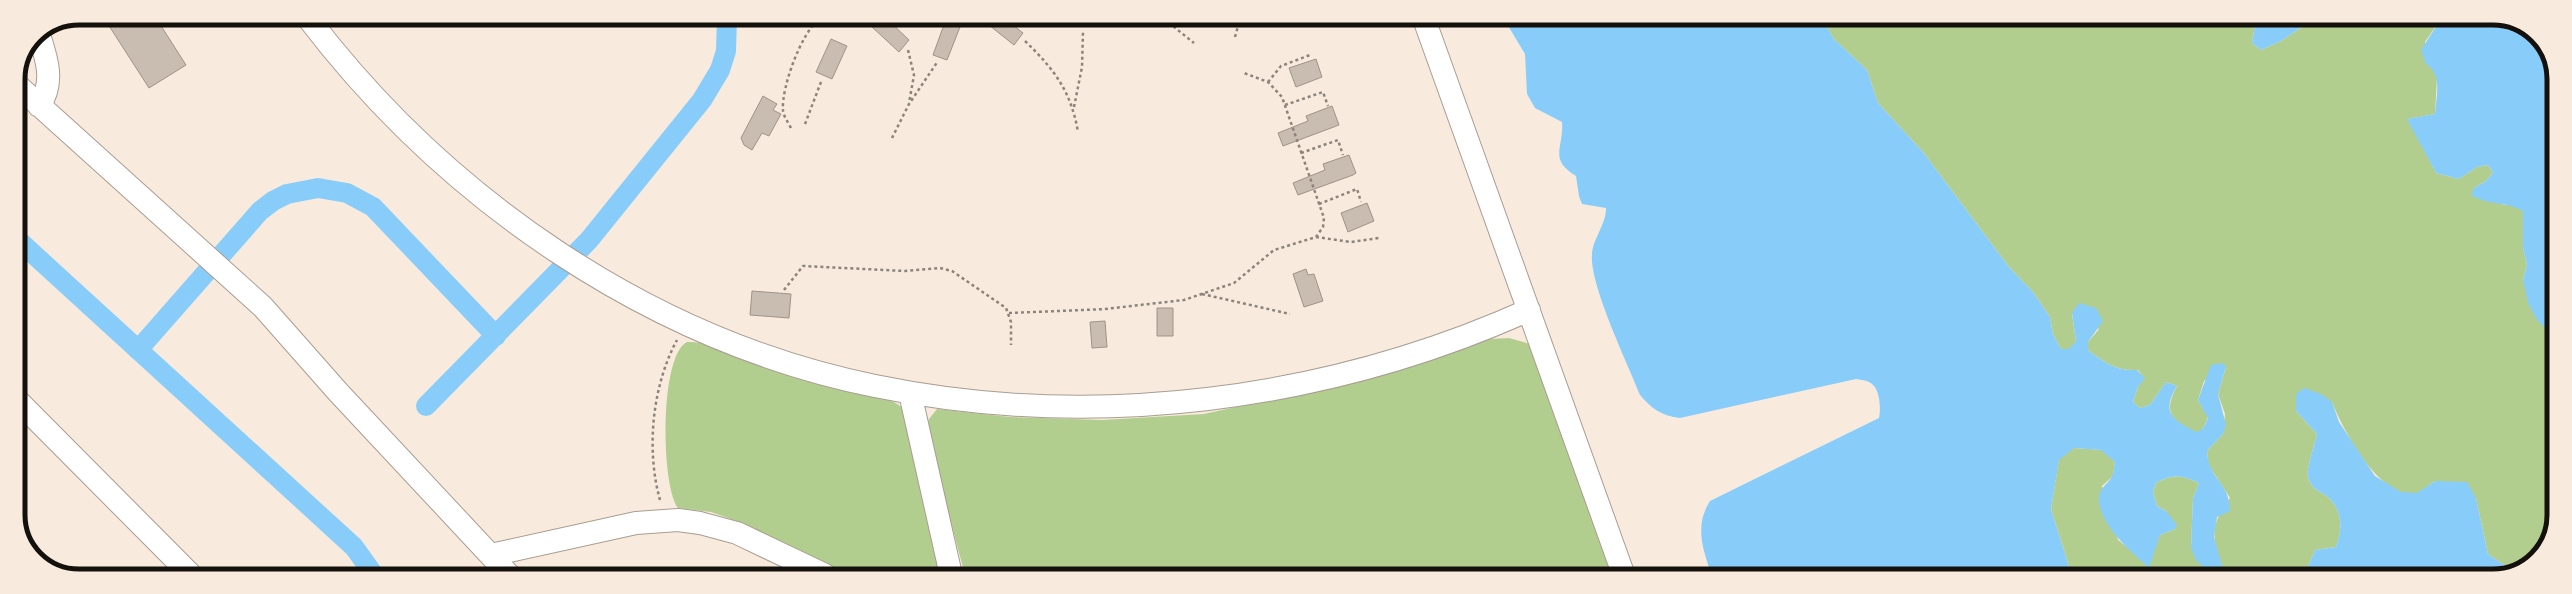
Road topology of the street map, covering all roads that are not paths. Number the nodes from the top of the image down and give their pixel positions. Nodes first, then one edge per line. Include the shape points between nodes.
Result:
1 (314, 25) edge
2 (1426, 25) edge
3 (41, 41) edge
4 (25, 93) edge
5 (39, 106) junction
6 (1529, 310) junction
7 (910, 393) junction
8 (25, 408) edge
9 (491, 555) junction
10 (185, 569) edge
11 (504, 569) edge
12 (812, 569) edge
13 (950, 569) edge
14 (1622, 569) edge

1 - 7 street via 342,61 414,138 494,206 593,274 686,322 763,354 821,372
2 - 6 street
3 - 5 street via 46,56 49,82 46,95
4 - 5 street
5 - 9 street via 263,307 338,392
6 - 7 street via 1444,344 1337,376 1227,397 1124,405 1060,406
6 - 14 street
7 - 13 street
8 - 10 street
9 - 11 street
9 - 12 street via 636,523 666,520 700,523 737,534

